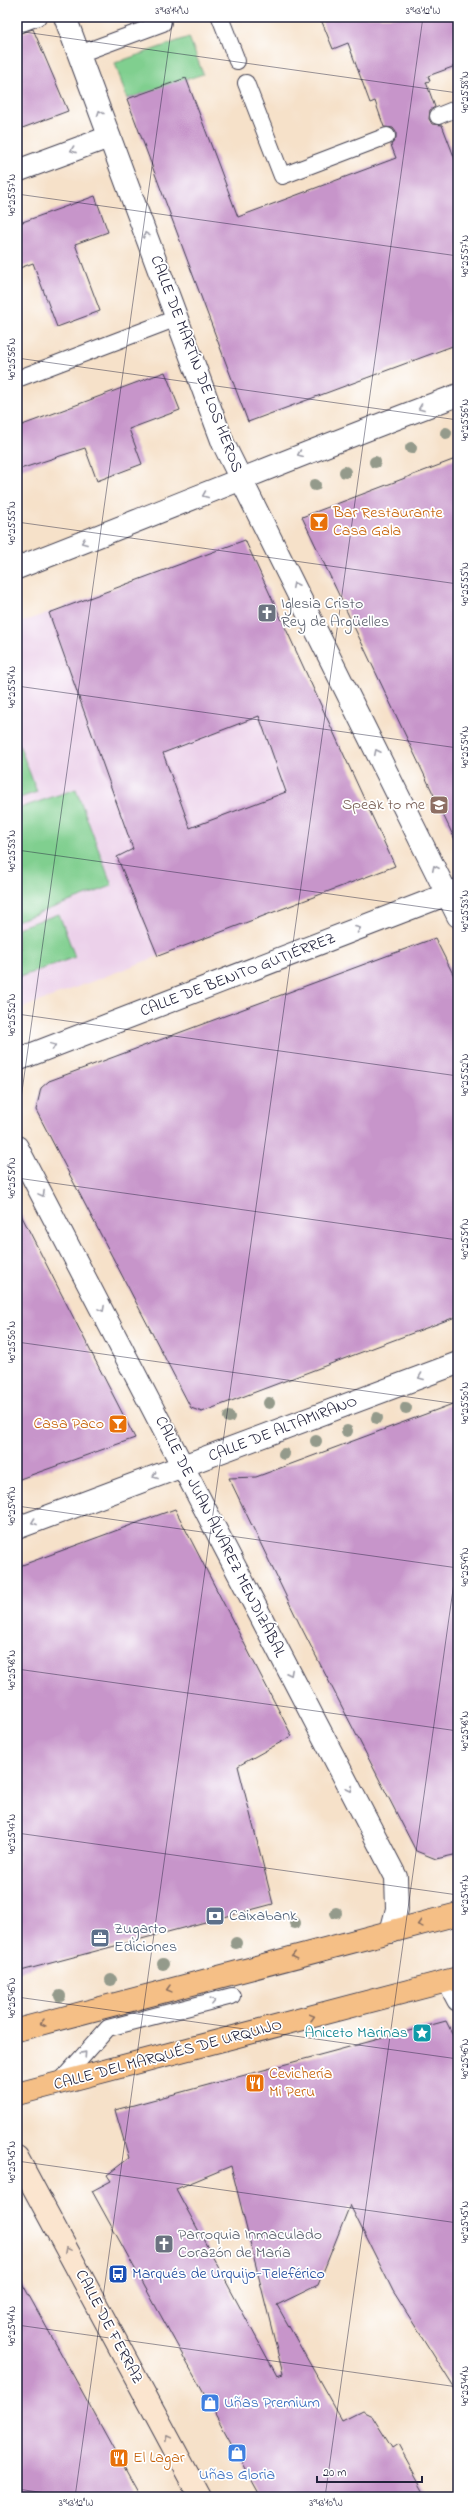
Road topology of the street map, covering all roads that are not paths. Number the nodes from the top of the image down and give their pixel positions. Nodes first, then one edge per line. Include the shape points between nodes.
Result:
1 (38, 17) edge
2 (65, 17) edge
3 (220, 17) edge
4 (163, 23) dead end
5 (17, 25) edge
6 (79, 54) junction
7 (237, 61) dead end
8 (246, 83) dead end
9 (458, 108) edge
10 (438, 116) dead end
11 (387, 136) dead end
12 (109, 137) junction
13 (17, 171) edge
14 (176, 318) junction
15 (17, 379) edge
16 (458, 395) edge
17 (241, 480) junction
18 (17, 568) edge
19 (453, 892) edge
20 (458, 916) edge
21 (17, 1060) edge
22 (17, 1147) edge
23 (458, 1363) edge
24 (183, 1466) junction
25 (17, 1528) edge
26 (458, 1914) edge
27 (392, 1932) junction
28 (453, 1979) edge
29 (232, 1996) dead end
30 (458, 2000) edge
31 (17, 2030) edge
32 (58, 2084) junction
33 (17, 2094) edge
34 (17, 2157) edge
35 (200, 2497) edge

1 - 5 lane
2 - 6 street, CALLE DE MARTÍN DE LOS HEROS
3 - 7 lane
4 - 6 lane
12 -> 6 street, CALLE DE MARTÍN DE LOS HEROS
8 - 11 lane via 282,176
9 - 10 lane
12 -> 13 street
14 -> 12 street, CALLE DE MARTÍN DE LOS HEROS
14 - 15 lane
14 - 17 street, CALLE DE MARTÍN DE LOS HEROS via 223,443
16 -> 17 street via 305,452
17 -> 18 street
19 -> 17 street, CALLE DE MARTÍN DE LOS HEROS
19 - 20 street, CALLE DE MARTÍN DE LOS HEROS
21 -> 19 street, CALLE DE BENITO GUTIÉRREZ
22 -> 24 street, CALLE DE JUAN ÁLVAREZ MENDIZÁBAL
23 -> 24 street, CALLE DE ALTAMIRANO
24 -> 25 street, CALLE DE ALTAMIRANO
24 -> 27 street, CALLE DE JUAN ÁLVAREZ MENDIZÁBAL via 396,1877 398,1909
26 -> 27 main road
27 -> 31 main road
28 - 30 street
32 -> 28 main road, CALLE DEL MARQUÉS DE URQUIJO
32 -> 29 lane via 108,2028
32 - 33 main road, CALLE DEL MARQUÉS DE URQUIJO
35 -> 34 main road, CALLE DE FERRAZ

